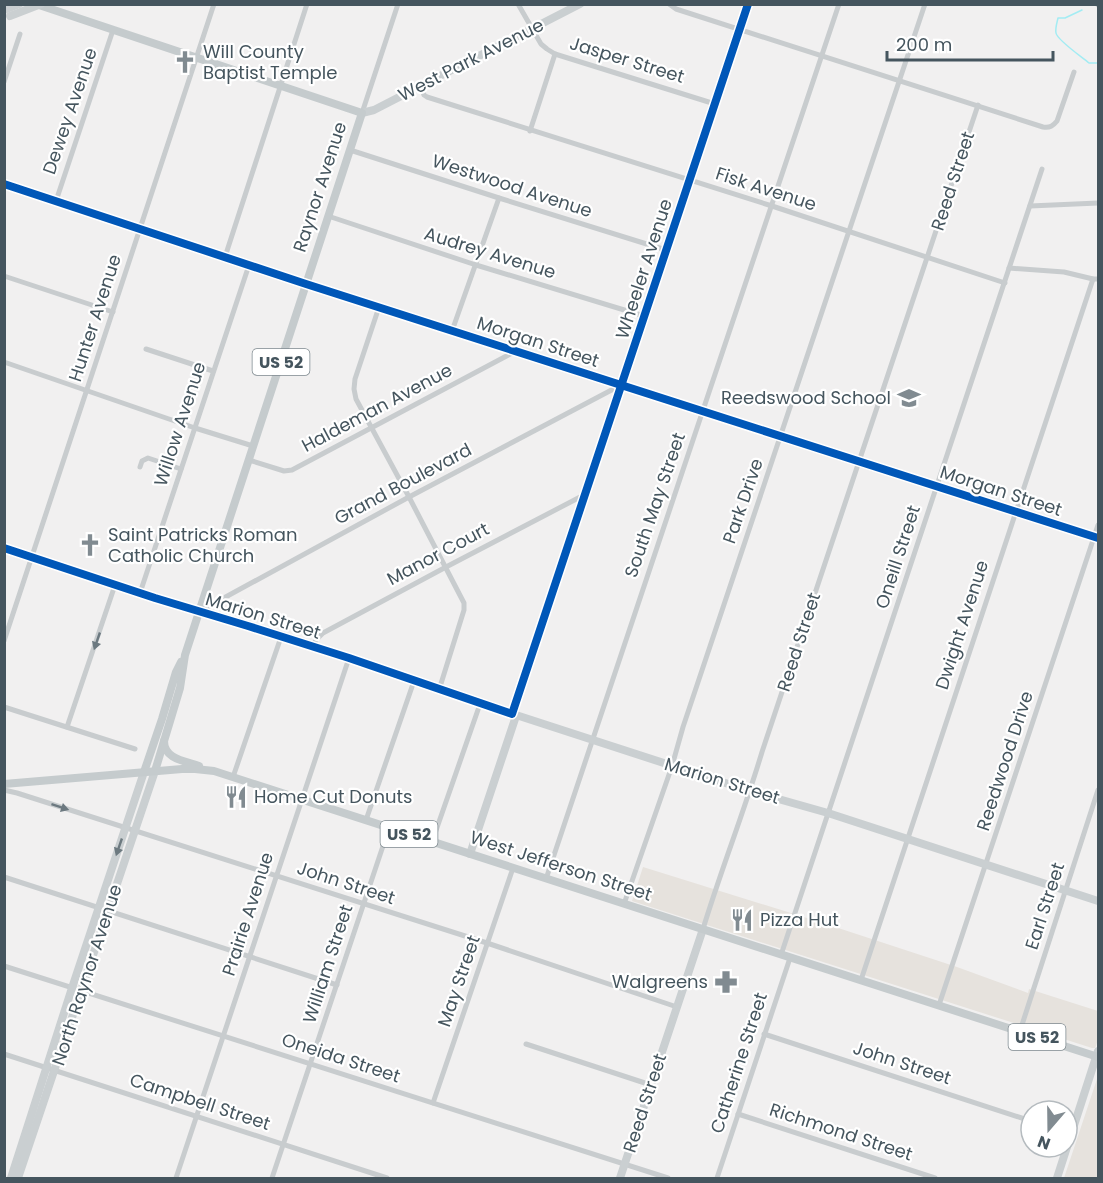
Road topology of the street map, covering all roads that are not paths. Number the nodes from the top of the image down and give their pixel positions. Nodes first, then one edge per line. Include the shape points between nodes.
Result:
1 (19, 4) edge
2 (36, 4) edge
3 (41, 4) edge
4 (214, 4) edge
5 (307, 4) edge
6 (398, 4) edge
7 (518, 4) edge
8 (580, 4) edge
9 (669, 4) edge
10 (748, 4) edge
11 (839, 4) edge
12 (925, 4) edge
13 (6, 14) edge
14 (740, 28) junction
15 (533, 29) junction
16 (113, 30) junction
17 (20, 34) dead end
18 (555, 54) junction
19 (822, 55) junction
20 (197, 58) junction
21 (1074, 72) dead end
22 (900, 81) junction
23 (4, 82) edge
24 (420, 85) junction
25 (279, 86) junction
26 (715, 104) junction
27 (978, 105) junction
28 (362, 113) junction
29 (530, 130) junction
30 (350, 150) junction
31 (1042, 169) dead end
32 (689, 180) junction
33 (4, 184) edge
34 (499, 198) junction
35 (56, 201) junction
36 (1098, 203) edge
37 (772, 206) junction
38 (1030, 206) junction
39 (328, 216) junction
40 (141, 229) junction
41 (849, 231) junction
42 (666, 250) junction
43 (225, 257) junction
44 (927, 257) junction
45 (249, 265) junction
46 (476, 265) junction
47 (1010, 268) junction
48 (4, 276) edge
49 (1096, 279) edge
50 (1005, 283) junction
51 (306, 284) junction
52 (380, 307) junction
53 (113, 312) junction
54 (644, 316) junction
55 (452, 331) junction
56 (146, 349) dead end
57 (516, 351) junction
58 (4, 362) edge
59 (213, 371) junction
60 (621, 385) junction
61 (87, 390) junction
62 (703, 411) junction
63 (195, 428) junction
64 (372, 428) junction
65 (781, 436) junction
66 (253, 446) junction
67 (249, 460) junction
68 (859, 461) junction
69 (140, 467) dead end
70 (181, 469) junction
71 (937, 486) junction
72 (584, 495) junction
73 (410, 497) junction
74 (1016, 511) junction
75 (1098, 525) edge
76 (1097, 537) edge
77 (4, 548) edge
78 (32, 558) junction
79 (446, 567) junction
80 (115, 585) junction
81 (140, 593) junction
82 (199, 612) junction
83 (281, 637) junction
84 (4, 641) edge
85 (314, 647) junction
86 (185, 655) junction
87 (349, 658) junction
88 (414, 681) junction
89 (439, 690) junction
90 (480, 704) junction
91 (4, 707) edge
92 (514, 715) junction
93 (68, 727) junction
94 (165, 740) junction
95 (593, 740) junction
96 (135, 749) dead end
97 (672, 765) junction
98 (155, 771) junction
99 (214, 771) junction
100 (144, 772) junction
101 (233, 777) junction
102 (4, 784) edge
103 (4, 790) edge
104 (750, 790) junction
105 (1098, 790) edge
106 (302, 800) junction
107 (828, 813) junction
108 (366, 820) junction
109 (125, 828) junction
110 (389, 828) junction
111 (135, 831) junction
112 (907, 839) junction
113 (432, 842) junction
114 (470, 854) junction
115 (987, 865) junction
116 (513, 868) junction
117 (4, 877) edge
118 (277, 877) junction
119 (546, 879) junction
120 (1066, 891) junction
121 (1098, 901) edge
122 (624, 904) junction
123 (363, 905) junction
124 (98, 908) junction
125 (108, 911) junction
126 (703, 929) junction
127 (487, 943) junction
128 (250, 956) junction
129 (786, 956) junction
130 (4, 966) edge
131 (861, 980) junction
132 (337, 985) junction
133 (72, 988) junction
134 (81, 991) junction
135 (939, 1005) junction
136 (677, 1007) junction
137 (1020, 1031) junction
138 (764, 1034) junction
139 (223, 1036) junction
140 (526, 1044) dead end
141 (4, 1054) edge
142 (1098, 1055) edge
143 (310, 1064) junction
144 (50, 1070) junction
145 (651, 1085) junction
146 (433, 1103) junction
147 (1079, 1107) edge
148 (738, 1114) junction
149 (196, 1117) junction
150 (1019, 1117) edge
151 (284, 1145) junction
152 (1062, 1159) edge
153 (625, 1164) junction
154 (12, 1178) edge
155 (176, 1179) edge
156 (272, 1179) edge
157 (387, 1179) edge
158 (620, 1179) edge
159 (668, 1179) edge
160 (717, 1179) edge
161 (935, 1179) edge
162 (1057, 1179) edge

1 - 13 street
2 - 16 main road
3 - 13 street, bridge
4 - 20 street, Hunter Avenue
5 - 25 street
6 - 28 street, Raynor Avenue
7 - 15 street, Jasper Street
8 - 15 street, West Park Avenue
9 - 14 street
10 - 14 street, Wheeler Avenue
11 - 19 street, South May Street
12 - 22 street, Park Drive
14 - 19 street
14 - 26 street, Wheeler Avenue
15 - 18 street, Jasper Street via 541,44
15 - 24 street, West Park Avenue
16 - 20 main road
16 - 35 street, Dewey Avenue
17 - 23 street
18 - 26 street, Jasper Street
18 - 29 street
19 - 22 street
19 - 37 street, South May Street
20 - 25 main road
20 - 40 street, Hunter Avenue
21 - 27 street via 1057,121 1049,128
22 - 27 street
22 - 41 street, Park Drive
24 - 28 street, West Park Avenue
24 - 29 street, Fisk Avenue via 427,98
25 - 28 main road
25 - 43 street
26 - 32 street, Wheeler Avenue
27 - 44 street, Reed Street
28 - 30 main road, Raynor Avenue / US 52
29 - 32 street, Fisk Avenue
30 - 34 street, Westwood Avenue
30 - 39 main road, Raynor Avenue / US 52
31 - 38 street, Oneill Street
32 - 37 street, Fisk Avenue
32 - 42 street, Wheeler Avenue
33 - 35 street, Morgan Street
34 - 42 street, Westwood Avenue
34 - 46 street
35 - 40 street, Morgan Street
36 - 38 street
37 - 41 street, Fisk Avenue
37 - 62 street, South May Street
38 - 47 street, Oneill Street
39 - 46 street, Audrey Avenue
39 - 51 main road, Raynor Avenue / US 52
40 - 43 street, Morgan Street
40 - 53 street, Hunter Avenue
41 - 44 street, Fisk Avenue
41 - 65 street, Park Drive
42 - 54 street, Wheeler Avenue
43 - 45 street, Morgan Street
44 - 50 street, Fisk Avenue
44 - 68 street, Reed Street
45 - 51 street, Morgan Street
45 - 59 street, Willow Avenue
46 - 54 street, Audrey Avenue
46 - 55 street
47 - 49 street
47 - 50 street, Oneill Street
48 - 53 street
49 - 74 street, Dwight Avenue
50 - 71 street, Oneill Street
51 - 52 street, Morgan Street
51 - 66 main road, Raynor Avenue / US 52
52 - 55 street, Morgan Street
52 - 64 street via 354,389
53 - 61 street, Hunter Avenue
54 - 60 street, Wheeler Avenue
55 - 57 street, Morgan Street
56 - 59 street
57 - 60 street, Morgan Street
57 - 64 street, Haldeman Avenue
58 - 61 street
59 - 63 street, Willow Avenue
60 - 62 street, Morgan Street
60 - 72 street, Wheeler Avenue
60 - 73 street, Grand Boulevard
61 - 63 street
61 - 78 street, Hunter Avenue
62 - 65 street, Morgan Street
62 - 95 street, South May Street
63 - 66 street
63 - 70 street, Willow Avenue
64 - 67 street, Haldeman Avenue via 292,470
64 - 73 street
65 - 68 street, Morgan Street
65 - 97 street, Park Drive
66 - 67 main road, Raynor Avenue / US 52
67 - 82 main road, Raynor Avenue / US 52
68 - 71 street, Morgan Street
68 - 104 street, Reed Street
69 - 70 street via 147,458
70 - 81 street, Willow Avenue
71 - 74 street, Morgan Street
71 - 107 street, Oneill Street
72 - 79 street, Manor Court
72 - 92 street, Wheeler Avenue
73 - 79 street
73 - 82 street, Grand Boulevard
74 - 76 street, Morgan Street
74 - 112 street, Dwight Avenue
75 - 76 street, Reedwood Drive
76 - 115 street, Reedwood Drive
77 - 78 street, Marion Street
78 - 80 street, Marion Street
78 - 84 street, Hunter Avenue
79 - 85 street, Manor Court via 323,633
79 - 89 street via 464,610
80 - 81 street, Marion Street
80 -> 93 street
81 - 82 street, Marion Street
82 - 83 street, Marion Street
82 - 86 main road, Raynor Avenue / US 52
83 - 85 street, Marion Street
83 - 101 street
85 - 87 street, Marion Street
86 - 94 main road, Raynor Avenue / US 52
86 - 100 main road, Raynor Avenue / US 52
87 - 88 street, Marion Street
87 - 106 street, Prairie Avenue
88 - 89 street, Marion Street
88 - 108 street
89 - 90 street, Marion Street
90 - 92 street, Marion Street
90 - 113 street
91 - 93 street
92 - 95 street, Marion Street
92 - 114 street, Wheeler Avenue
93 - 96 street
94 - 98 main road, Raynor Avenue
94 - 99 main road, US 52 via 168,754
95 - 97 street, Marion Street
95 - 119 street, South May Street
97 - 104 street, Marion Street
97 - 122 street, Park Drive
98 - 99 main road, West Jefferson Street / US 52
98 - 100 main road, West Jefferson Street / US 52
98 - 111 street, North Raynor Avenue
99 - 101 main road, West Jefferson Street / US 52
100 - 102 main road, West Jefferson Street
100 - 109 street, North Raynor Avenue
101 - 106 main road, West Jefferson Street / US 52
103 -> 109 street, John Street
104 - 107 street, Marion Street
104 - 126 street, Reed Street
105 - 120 street, Earl Street
106 - 108 main road, West Jefferson Street / US 52
106 - 118 street, Prairie Avenue
107 - 112 street, Marion Street
107 - 129 street, Oneill Street
108 - 110 main road, West Jefferson Street / US 52
109 - 111 street, John Street
109 -> 124 street, North Raynor Avenue
110 - 113 main road, West Jefferson Street / US 52
110 - 123 street, William Street
111 - 118 street, John Street
111 - 125 street, North Raynor Avenue
112 - 115 street, Marion Street
112 - 131 street, Dwight Avenue
113 - 114 main road, West Jefferson Street / US 52
114 - 116 main road, West Jefferson Street / US 52
115 - 120 street, Marion Street
115 - 135 street, Reedwood Drive
116 - 119 main road, West Jefferson Street / US 52
116 - 127 street, May Street
117 - 124 street
118 - 123 street, John Street
118 - 128 street, Prairie Avenue
119 - 122 main road, West Jefferson Street / US 52
120 - 121 street, Marion Street
120 - 137 street, Earl Street
122 - 126 main road, West Jefferson Street / US 52
123 - 127 street, John Street
123 - 132 street, William Street
124 - 125 street
124 - 133 street, North Raynor Avenue
125 - 128 street
125 - 134 street, North Raynor Avenue
126 - 129 main road, West Jefferson Street / US 52
126 - 136 street, Reed Street
127 - 136 street, John Street
127 - 146 street, May Street
128 - 132 street
128 - 139 street, Prairie Avenue
129 - 131 main road, West Jefferson Street / US 52
129 - 138 street, Catherine Street
130 - 133 street, Oneida Street
131 - 135 main road, West Jefferson Street / US 52
132 - 143 street, William Street
133 - 134 street, Oneida Street
133 - 144 street, North Raynor Avenue
134 - 139 street, Oneida Street
134 - 144 street, North Raynor Avenue
135 - 137 main road, West Jefferson Street / US 52
136 - 145 street, Reed Street
137 - 142 main road, West Jefferson Street / US 52
138 - 148 street, Catherine Street
138 - 150 street, John Street
139 - 143 street, Oneida Street
139 - 149 street, Prairie Avenue
140 - 145 street
141 - 144 street, Campbell Street
142 - 147 street
143 - 146 street, Oneida Street
143 - 151 street, William Street
144 - 149 street, Campbell Street
144 - 154 street, North Raynor Avenue
145 - 153 street, Reed Street
146 - 153 street, Oneida Street
148 - 160 street, Catherine Street
148 - 161 street, Richmond Street
149 - 151 street, Campbell Street
149 - 155 street, Prairie Avenue
151 - 156 street, William Street
151 - 157 street, Campbell Street
152 - 162 street
153 - 158 street, Reed Street
153 - 159 street, Oneida Street

